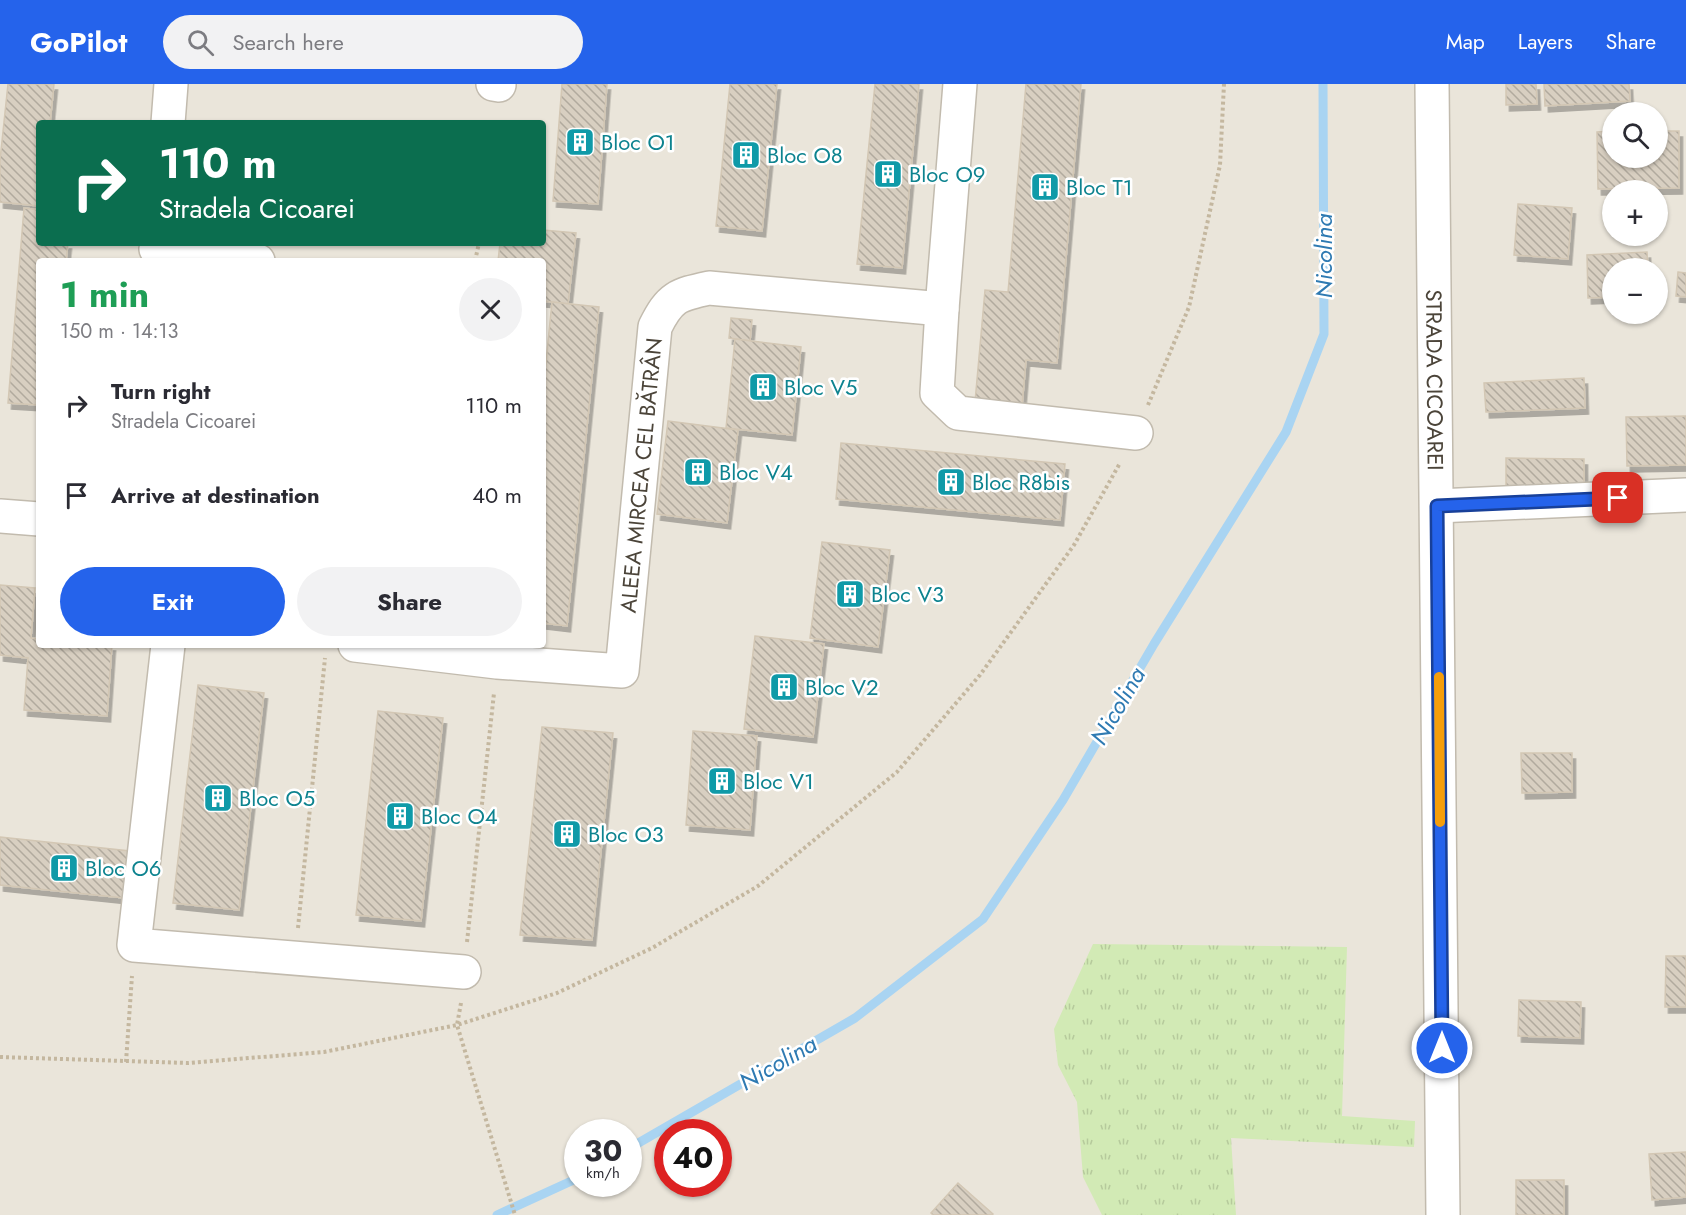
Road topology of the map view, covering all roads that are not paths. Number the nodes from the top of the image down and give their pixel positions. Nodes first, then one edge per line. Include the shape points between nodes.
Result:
1 (171, 84) edge
2 (492, 84) edge
3 (960, 84) edge
4 (1432, 84) edge
5 (499, 85) edge
6 (168, 120) edge
7 (155, 251) edge
8 (227, 258) edge
9 (942, 309) junction
10 (1136, 433) road end
11 (1686, 495) edge
12 (1437, 506) junction
13 (0, 516) edge
14 (36, 519) edge
15 (168, 648) edge
16 (381, 648) edge
17 (464, 972) road end
18 (1443, 1215) edge

1 - 6 street
2 - 5 street
3 - 9 street
4 - 12 street, STRADA CICOAREI
7 - 8 street
9 - 10 street via 937,393 958,413
9 - 16 street, ALEEA MIRCEA CEL BĂTRÂN via 709,288 681,294 664,309 655,327 622,671
11 - 12 street
12 - 18 street, STRADA CICOAREI
13 - 14 street
15 - 17 street via 134,945

